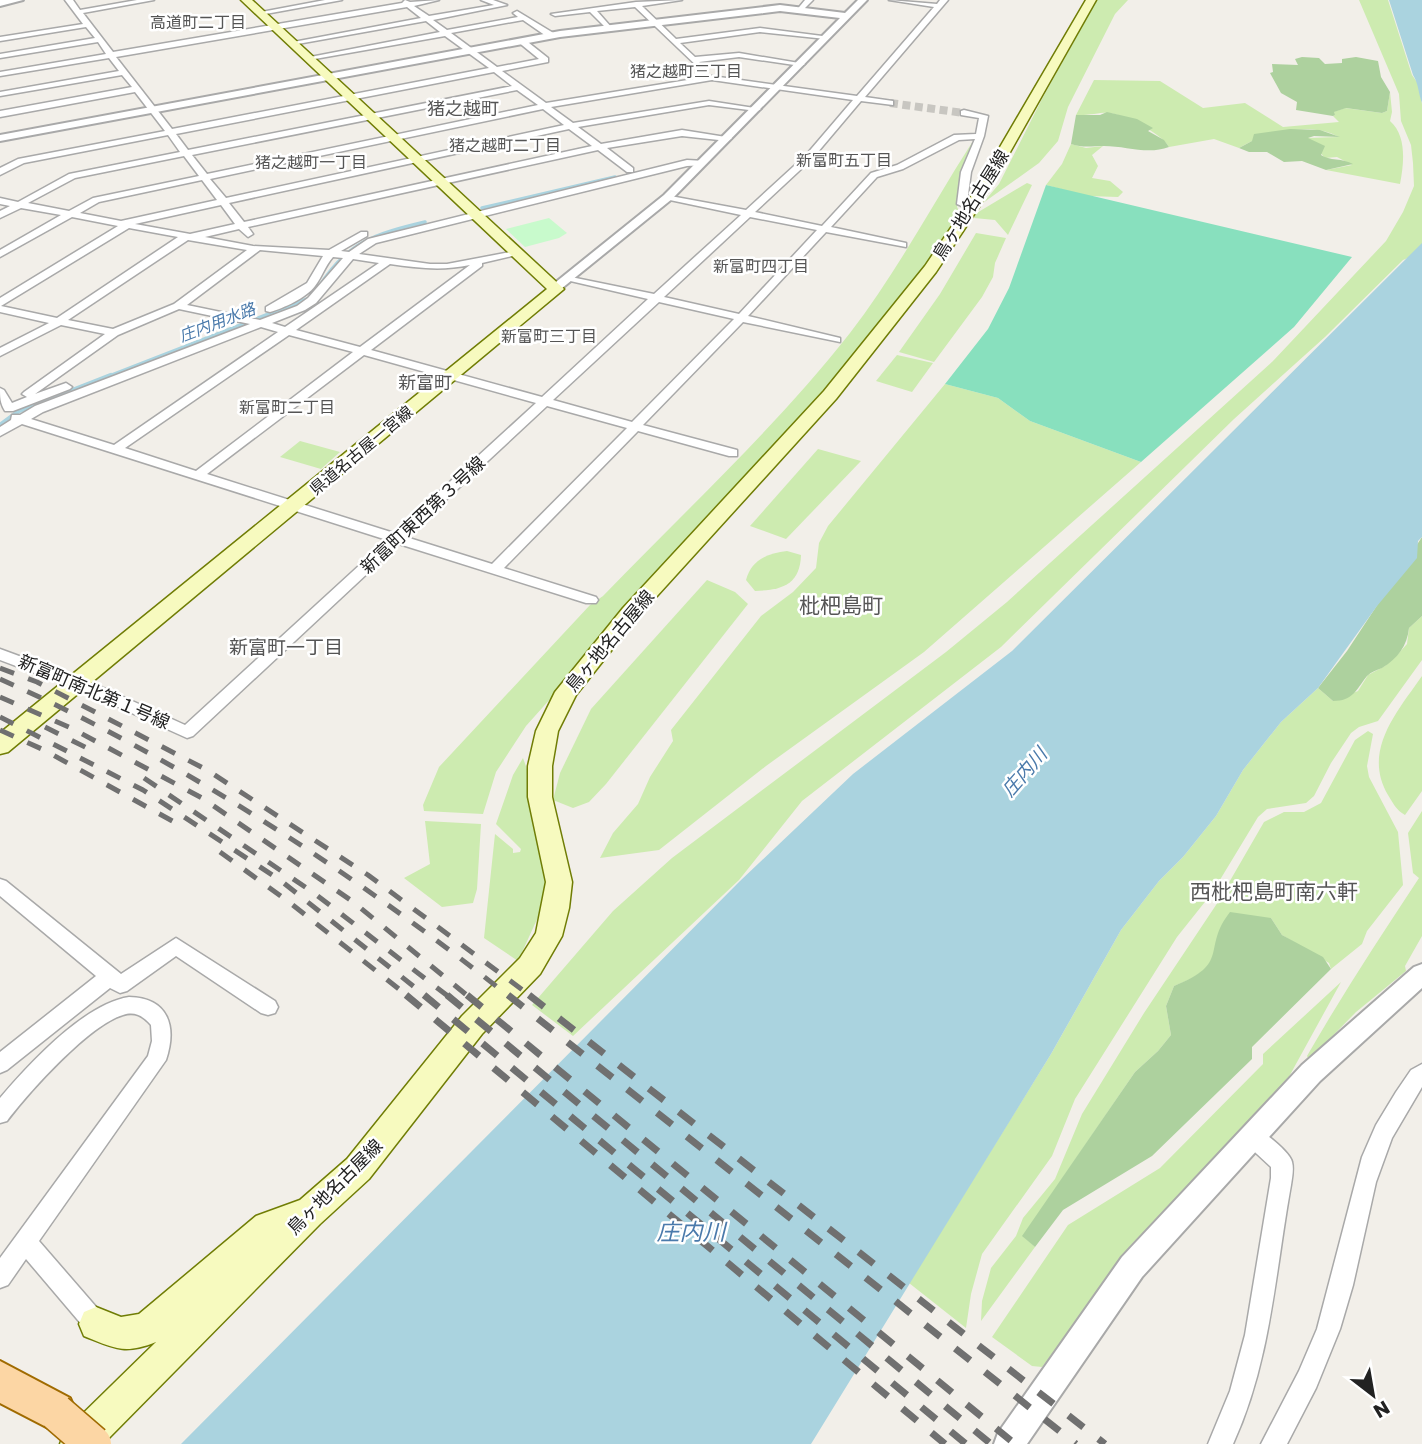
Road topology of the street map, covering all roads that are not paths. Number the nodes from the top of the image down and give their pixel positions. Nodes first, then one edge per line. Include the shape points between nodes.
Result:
1 (19, 0) edge
2 (69, 0) edge
3 (150, 0) edge
4 (246, 0) edge
5 (338, 0) edge
6 (435, 0) edge
7 (485, 0) edge
8 (678, 0) edge
9 (808, 0) edge
10 (863, 0) edge
11 (893, 0) edge
12 (1091, 0) edge
13 (647, 1) edge
14 (0, 2) edge
15 (405, 2) edge
16 (942, 3) edge
17 (636, 4) junction
18 (503, 5) junction
19 (591, 9) junction
20 (798, 10) junction
21 (78, 12) junction
22 (260, 13) junction
23 (555, 14) dead end
24 (847, 16) junction
25 (524, 18) junction
26 (427, 19) junction
27 (655, 23) junction
28 (88, 25) junction
29 (276, 27) junction
30 (608, 29) junction
31 (446, 33) junction
32 (552, 36) junction
33 (826, 37) junction
34 (0, 39) edge
35 (99, 40) junction
36 (521, 41) junction
37 (674, 42) junction
38 (292, 43) junction
39 (470, 51) junction
40 (0, 56) edge
41 (111, 56) junction
42 (309, 58) junction
43 (693, 60) junction
44 (801, 64) junction
45 (494, 69) junction
46 (124, 72) junction
47 (0, 74) edge
48 (329, 77) junction
49 (712, 78) junction
50 (518, 87) junction
51 (777, 88) junction
52 (136, 89) junction
53 (0, 94) edge
54 (350, 97) junction
55 (858, 99) junction
56 (890, 103) tunnel mouth
57 (544, 106) junction
58 (757, 109) junction
59 (152, 110) junction
60 (964, 113) tunnel mouth
61 (0, 114) edge
62 (371, 116) junction
63 (571, 126) junction
64 (169, 132) junction
65 (980, 136) junction
66 (394, 137) junction
67 (0, 138) edge
68 (728, 138) junction
69 (599, 147) junction
70 (185, 153) junction
71 (417, 159) junction
72 (687, 163) junction
73 (702, 163) junction
74 (630, 170) junction
75 (0, 172) edge
76 (204, 177) junction
77 (442, 183) junction
78 (668, 197) junction
79 (0, 201) edge
80 (222, 201) junction
81 (19, 204) junction
82 (972, 207) junction
83 (472, 211) junction
84 (69, 214) junction
85 (748, 214) junction
86 (0, 215) edge
87 (123, 224) junction
88 (242, 227) junction
89 (826, 230) junction
90 (187, 237) junction
91 (902, 245) dead end
92 (257, 248) junction
93 (517, 251) junction
94 (0, 254) edge
95 (340, 254) junction
96 (483, 260) junction
97 (388, 261) junction
98 (563, 283) junction
99 (657, 298) junction
100 (0, 303) edge
101 (178, 306) junction
102 (0, 309) edge
103 (741, 318) junction
104 (58, 322) junction
105 (251, 322) junction
106 (285, 331) junction
107 (114, 333) junction
108 (836, 340) dead end
109 (361, 352) junction
110 (0, 353) edge
111 (450, 376) junction
112 (0, 392) edge
113 (545, 402) junction
114 (9, 415) edge
115 (634, 426) junction
116 (0, 432) edge
117 (116, 449) junction
118 (733, 453) dead end
119 (198, 475) junction
120 (295, 505) junction
121 (398, 538) junction
122 (495, 569) junction
123 (591, 600) dead end
124 (0, 654) edge
125 (78, 683) junction
126 (187, 732) joint
127 (0, 746) edge
128 (0, 886) edge
129 (1422, 974) edge
130 (110, 977) junction
131 (268, 1007) dead end
132 (0, 1064) edge
133 (1422, 1073) edge
134 (3, 1102) edge
135 (1251, 1135) junction
136 (309, 1213) junction
137 (27, 1243) junction
138 (0, 1277) edge
139 (96, 1324) joint
140 (0, 1381) edge
141 (67, 1428) edge
142 (93, 1444) edge
143 (1009, 1444) edge
144 (1220, 1444) edge
145 (1273, 1444) edge

1 - 14 street
2 - 21 street
3 - 21 street
4 - 22 main road
5 - 22 street
6 - 15 street
7 - 18 street
8 - 13 street
9 - 20 street
10 - 24 street
11 - 16 street
12 - 82 main road, 鳥ヶ地名古屋線
13 - 17 street
15 - 26 street
15 - 29 street
16 - 55 street, 新富町東西第３号線
17 - 19 street
17 - 27 street
18 - 25 street
18 - 26 street
19 - 23 street
19 - 30 street
20 - 24 street
20 - 27 street
21 - 28 street
22 - 29 main road
24 - 33 street
25 - 31 street
25 - 32 street
26 - 31 street
26 - 38 street
27 - 30 street
27 - 37 street
28 - 34 street
28 - 35 street
29 - 38 main road
29 - 41 street
30 - 32 street
31 - 39 street
31 - 42 street
32 - 36 street
33 - 37 street via 760,30
33 - 44 street
35 - 40 street
35 - 41 street
36 - 39 street
36 - 45 street via 545,60
37 - 43 street
38 - 42 main road
39 - 45 street
39 - 48 street
41 - 46 street
41 - 47 street
42 - 48 main road
43 - 44 street via 730,54
43 - 49 street
44 - 51 street
45 - 50 street
45 - 54 street
46 - 52 street
46 - 53 street
48 - 54 main road
48 - 59 street
49 - 51 street
49 - 57 street
50 - 57 street
50 - 62 street
51 - 55 street
51 - 58 street
52 - 59 street
52 - 61 street
54 - 62 main road
54 - 64 street
55 - 56 street
55 - 85 street, 新富町東西第３号線 via 809,157
57 - 63 street
57 - 66 street
58 - 63 street via 709,103
58 - 68 street
59 - 64 street
59 - 67 street
60 - 65 street via 984,116
62 - 66 main road
62 - 70 street
63 - 69 street
63 - 71 street
64 - 70 street
64 - 75 street via 21,160
65 - 82 street via 966,172 962,204
65 - 89 street via 957,137 874,176
66 - 71 main road
66 - 76 street
68 - 69 street via 682,133
68 - 73 street
69 - 74 street
69 - 77 street
70 - 76 street
70 - 81 street via 72,176
71 - 77 main road
71 - 80 street
72 - 73 street
72 - 74 street
72 - 83 street
73 - 78 street
74 - 83 street
76 - 80 street
76 - 84 street via 96,200
77 - 83 main road
77 - 88 street
78 - 85 street
78 - 98 street
79 - 81 street
80 - 87 street
80 - 88 street
81 - 84 street
81 - 86 street
82 - 136 main road, 鳥ヶ地名古屋線 via 931,269 830,396 630,613 566,692 547,731 540,766 540,797 559,882 549,936 530,966 472,1025 358,1168
83 - 93 main road
83 - 95 street
83 - 95 street via 366,233
84 - 87 street
84 - 94 street
85 - 89 street
85 - 99 street, 新富町東西第３号線
87 - 90 street
87 - 100 street
88 - 90 street
88 - 92 street
89 - 91 street
89 - 103 street
90 - 92 street
90 - 104 street
92 - 95 street
92 - 101 street
93 - 96 street
93 - 98 main road
95 - 97 street
95 - 105 street via 321,264 303,292
95 - 105 street via 329,284 313,301
96 - 97 street via 447,267
96 - 109 street
97 - 106 street
98 - 99 street
98 - 111 main road, 県道名古屋一宮線
99 - 103 street
99 - 113 street, 新富町東西第３号線
101 - 105 street
101 - 107 street
102 - 104 street
103 - 108 street
103 - 115 street
104 - 107 street
104 - 110 street
105 - 106 street
105 - 114 street
106 - 109 street
106 - 117 street
107 - 114 street
109 - 111 street
109 - 119 street
111 - 113 street
111 - 120 main road, 県道名古屋一宮線
112 - 114 street
113 - 115 street
113 - 121 street, 新富町東西第３号線
114 - 116 street
114 - 117 street
115 - 118 street
115 - 122 street
117 - 119 street
119 - 120 street
120 - 121 street
120 - 125 main road, 県道名古屋一宮線
121 - 122 street
121 - 126 street, 新富町東西第３号線
122 - 123 street
124 - 125 street, 新富町南北第１号線
125 - 126 street, 新富町南北第１号線
125 - 127 main road, 県道名古屋一宮線
128 - 130 street
129 - 135 street via 1311,1073
130 - 131 street via 120,985 176,946
130 - 132 street
133 - 145 street via 1373,1151 1334,1311 1294,1407
134 - 137 street via 98,1019 117,1008 135,1005 160,1021 163,1038 156,1060
135 - 143 street via 1132,1267
135 - 144 street via 1282,1163 1283,1174 1255,1352
136 - 139 main road via 267,1227 148,1329 121,1334
136 - 141 main road, 鳥ヶ地名古屋線
137 - 138 street
137 - 139 street
140 - 141 main road
141 - 142 main road, bridge

